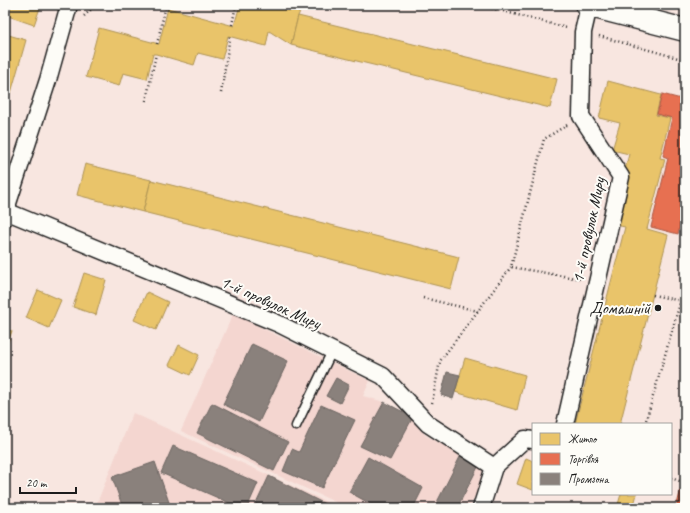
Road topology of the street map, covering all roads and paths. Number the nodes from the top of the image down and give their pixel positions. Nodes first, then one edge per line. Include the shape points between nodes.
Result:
1 (69, 5) edge
2 (166, 5) edge
3 (236, 5) edge
4 (588, 5) edge
5 (232, 25) dead end
6 (685, 30) edge
7 (230, 36) dead end
8 (157, 44) dead end
9 (156, 54) dead end
10 (221, 93) dead end
11 (146, 101) dead end
12 (581, 116) junction
13 (6, 215) edge
14 (511, 267) junction
15 (597, 282) junction
16 (685, 286) edge
17 (653, 295) dead end
18 (423, 298) dead end
19 (681, 301) junction
20 (478, 311) junction
21 (332, 351) junction
22 (565, 423) edge
23 (645, 423) edge
24 (428, 424) junction
25 (296, 426) dead end
26 (532, 440) edge
27 (494, 467) junction
28 (672, 478) edge
29 (685, 482) edge
30 (481, 508) edge

1 - 13 street
2 - 8 path
3 - 5 path
4 - 6 street
4 - 12 street via 583,32
7 - 10 path
9 - 11 path
12 - 14 path via 544,139
12 - 15 street, 1-й провулок Миру via 621,177
13 - 21 street, 1-й провулок Миру via 279,324
14 - 15 path
14 - 20 path
15 - 22 street, 1-й провулок Миру
16 - 19 path
17 - 19 path
18 - 20 path
19 - 23 path
20 - 24 path via 440,361
21 - 24 street, 1-й провулок Миру via 383,376
21 - 25 lane
24 - 27 street, 1-й провулок Миру
26 - 27 street via 525,439
27 - 30 street
28 - 29 path

